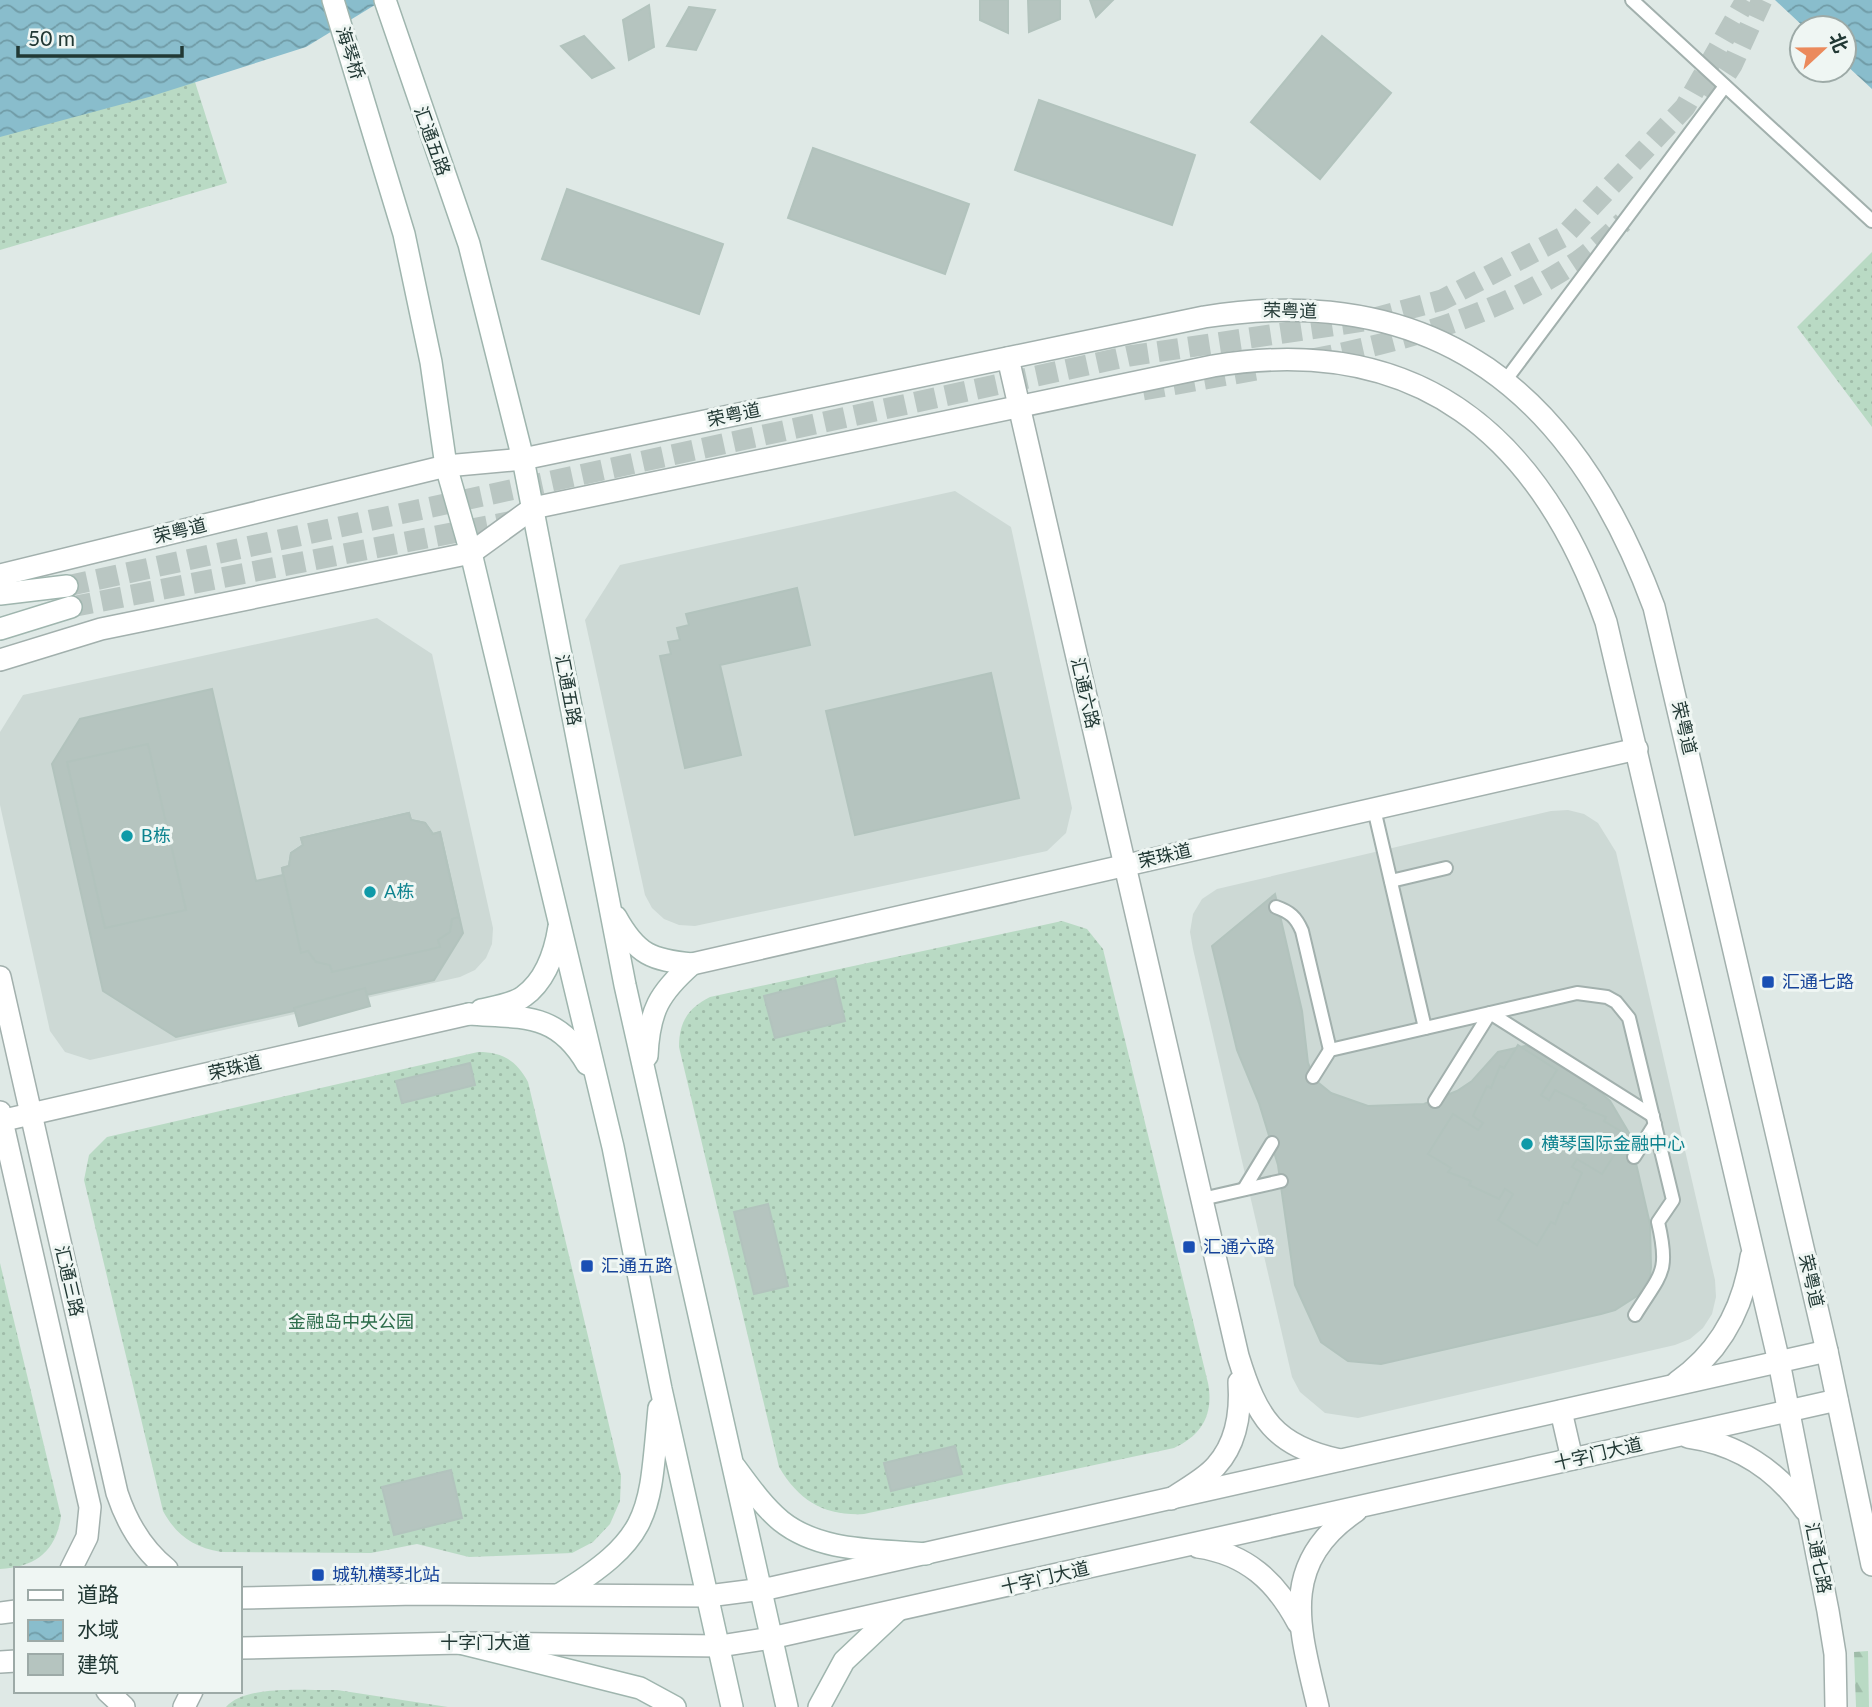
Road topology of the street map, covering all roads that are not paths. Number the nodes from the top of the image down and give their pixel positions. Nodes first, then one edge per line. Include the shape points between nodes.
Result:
1 (333, 0) edge
2 (385, 0) edge
3 (1632, 0) edge
4 (1725, 86) junction
5 (1872, 220) edge
6 (1008, 358) junction
7 (1505, 381) junction
8 (1020, 406) junction
9 (523, 459) junction
10 (446, 466) junction
11 (533, 508) junction
12 (471, 553) junction
13 (0, 575) edge
14 (67, 586) tunnel mouth
15 (0, 594) edge
16 (71, 607) tunnel mouth
17 (0, 629) edge
18 (0, 660) edge
19 (1637, 749) junction
20 (1374, 809) junction
21 (1125, 865) junction
22 (1446, 868) dead end
23 (1391, 881) junction
24 (1276, 907) dead end
25 (611, 908) junction
26 (560, 921) junction
27 (692, 964) junction
28 (0, 977) edge
29 (1490, 1013) junction
30 (469, 1014) junction
31 (1425, 1028) junction
32 (1330, 1050) junction
33 (1313, 1077) dead end
34 (596, 1078) junction
35 (646, 1079) junction
36 (1435, 1101) dead end
37 (31, 1114) junction
38 (1, 1118) edge
39 (1654, 1120) junction
40 (1272, 1143) dead end
41 (1634, 1157) dead end
42 (1281, 1181) dead end
43 (1244, 1189) junction
44 (1202, 1199) junction
45 (1753, 1248) junction
46 (1635, 1315) dead end
47 (1827, 1351) junction
48 (1238, 1356) junction
49 (1779, 1362) junction
50 (1668, 1387) junction
51 (661, 1389) junction
52 (1837, 1400) junction
53 (1788, 1410) junction
54 (1561, 1411) junction
55 (1679, 1435) junction
56 (1572, 1459) junction
57 (1340, 1460) junction
58 (731, 1462) junction
59 (1171, 1499) junction
60 (1363, 1506) junction
61 (1809, 1516) junction
62 (1189, 1546) junction
63 (926, 1553) junction
64 (1872, 1565) edge
65 (72, 1567) edge
66 (165, 1567) edge
67 (760, 1589) junction
68 (560, 1594) junction
69 (708, 1596) junction
70 (242, 1598) edge
71 (897, 1611) junction
72 (1299, 1625) junction
73 (772, 1638) junction
74 (460, 1643) junction
75 (720, 1646) junction
76 (242, 1648) edge
77 (109, 1693) edge
78 (124, 1707) edge
79 (675, 1707) edge
80 (732, 1707) edge
81 (787, 1707) edge
82 (819, 1707) edge
83 (1318, 1707) edge
84 (1836, 1707) edge

1 - 10 street, 海琴桥 via 404,234 431,362
2 - 9 street, 汇通五路 via 469,244
3 - 4 lane
4 - 5 lane
4 - 7 lane
6 - 7 street, 荣粤道 via 1204,317 1309,309 1417,330
6 - 8 street, 汇通六路
6 - 9 street, 荣粤道
7 - 47 street, 荣粤道 via 1541,412 1588,471 1625,537 1654,607
8 - 11 street
8 - 19 street via 1213,366 1275,358 1368,368 1429,390 1482,425 1505,447 1565,528 1606,622
8 - 21 street, 汇通六路
9 - 10 street, 荣粤道
9 - 11 street, 汇通五路
10 - 12 street
10 - 13 street, 荣粤道
11 - 12 street
11 - 25 street, 汇通五路
12 - 18 street via 101,629
12 - 26 street
14 - 15 street
16 - 17 street
19 - 20 street, 荣珠道
19 - 45 street
20 - 21 street, 荣珠道
20 - 23 lane
21 - 27 street, 荣珠道
21 - 44 street, 汇通六路
22 - 23 lane
23 - 31 lane
24 - 32 lane via 1288,911 1302,931
25 - 27 street via 621,927 658,961
25 - 35 street, 汇通五路
26 - 30 street via 546,971 523,997
26 - 34 street
27 - 35 street via 668,985 655,1006 648,1034
28 - 37 street, 汇通三路
29 - 31 lane
29 - 36 lane
29 - 39 lane
29 - 39 lane via 1587,992 1616,1002 1633,1028
30 - 34 street via 552,1024 569,1037
30 - 37 street, 荣珠道
31 - 32 lane
32 - 33 lane
34 - 51 street
35 - 58 street, 汇通五路
37 - 38 street, 荣珠道
37 - 66 street, 汇通三路 via 122,1511 141,1542
38 - 65 street, 汇通三路 via 90,1507 88,1537
39 - 41 lane
39 - 46 lane via 1673,1200 1653,1219 1666,1253 1664,1266
40 - 43 lane
42 - 43 lane
43 - 44 lane
44 - 48 street, 汇通六路
45 - 49 street
45 - 50 street via 1747,1281 1731,1323 1704,1359
47 - 49 street
47 - 52 street, 荣粤道
48 - 57 street, 汇通六路 via 1250,1397 1279,1435 1306,1453
48 - 59 street, 汇通六路 via 1241,1411 1232,1438 1217,1466
49 - 50 street
49 - 53 street
50 - 54 street
51 - 68 street via 652,1480 642,1520 618,1554
51 - 69 street
52 - 53 street, 十字门大道
52 - 64 street
53 - 55 street, 十字门大道
53 - 61 street, 汇通七路
54 - 56 street
54 - 57 street
55 - 56 street, 十字门大道
55 - 61 street via 1723,1445 1753,1459 1781,1480
56 - 60 street, 十字门大道
57 - 59 street
58 - 63 street via 766,1507 798,1532 837,1546
58 - 67 street, 汇通五路
59 - 63 street
60 - 62 street, 十字门大道
60 - 72 street via 1321,1543 1300,1596
61 - 84 street, 汇通七路 via 1835,1654
62 - 71 street, 十字门大道
62 - 72 street via 1217,1550 1244,1561 1267,1578
63 - 67 street
67 - 69 street
67 - 73 street, 汇通五路
68 - 69 street
68 - 70 street
69 - 75 street
71 - 73 street, 十字门大道
71 - 82 street via 844,1661
72 - 83 street
73 - 75 street, 十字门大道
73 - 81 street, 汇通五路
74 - 75 street, 十字门大道
74 - 76 street, 十字门大道
74 - 79 street via 640,1688
75 - 80 street
77 - 78 street

